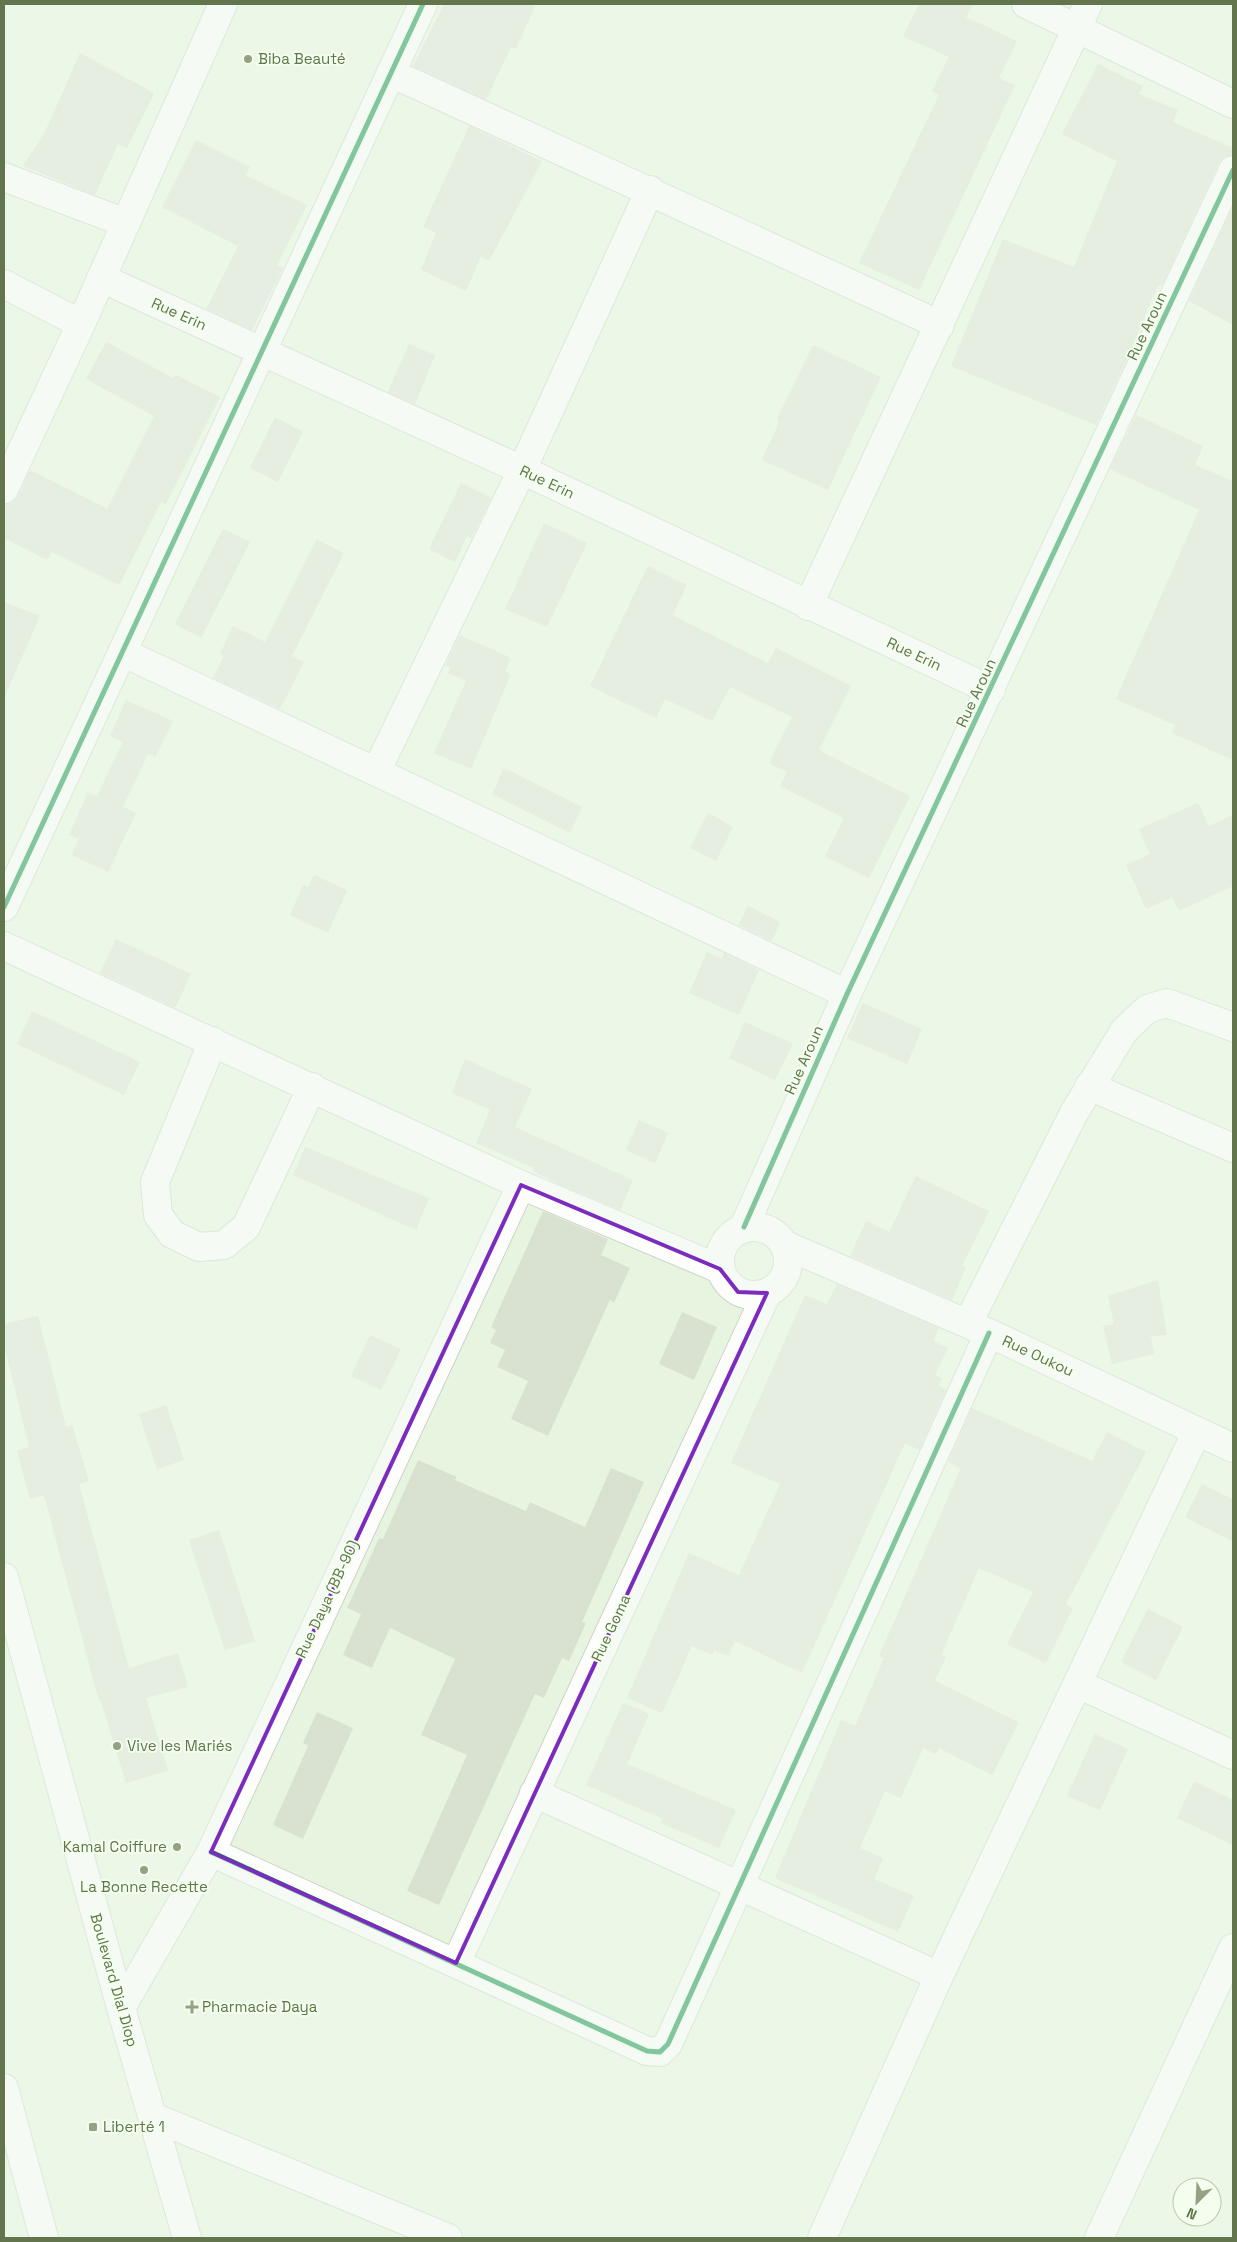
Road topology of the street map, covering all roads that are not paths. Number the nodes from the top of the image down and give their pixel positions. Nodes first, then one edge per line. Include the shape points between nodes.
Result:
1 (424, 4) edge
2 (1026, 4) edge
3 (1088, 4) edge
4 (219, 14) edge
5 (1077, 29) junction
6 (391, 73) junction
7 (1233, 104) edge
8 (1233, 170) edge
9 (4, 176) edge
10 (650, 190) junction
11 (126, 223) junction
12 (101, 278) junction
13 (4, 284) edge
14 (81, 324) junction
15 (940, 326) junction
16 (263, 352) junction
17 (522, 470) junction
18 (4, 489) edge
19 (808, 606) junction
20 (122, 652) junction
21 (991, 690) junction
22 (376, 772) junction
23 (4, 907) edge
24 (4, 946) edge
25 (847, 994) junction
26 (1233, 1027) edge
27 (213, 1042) junction
28 (1089, 1086) junction
29 (312, 1087) junction
30 (1233, 1148) edge
31 (521, 1185) junction
32 (744, 1227) junction
33 (785, 1245) junction
34 (720, 1269) junction
35 (766, 1293) junction
36 (979, 1328) junction
37 (1197, 1431) junction
38 (1233, 1448) edge
39 (4, 1577) edge
40 (1078, 1684) junction
41 (1233, 1755) edge
42 (534, 1793) junction
43 (210, 1852) junction
44 (740, 1887) junction
45 (1233, 1948) edge
46 (456, 1963) junction
47 (939, 1976) junction
48 (121, 2008) junction
49 (4, 2088) edge
50 (153, 2117) junction
51 (44, 2238) edge
52 (187, 2238) edge
53 (448, 2238) edge
54 (822, 2238) edge
55 (1099, 2238) edge

1 - 6 street
2 - 5 street
3 - 5 street
4 - 11 street
5 - 7 street
5 - 15 street
6 - 10 street
6 - 16 street
8 - 21 street, Rue Aroun
9 - 11 street
10 - 15 street
10 - 17 street
11 - 12 street
12 - 14 street
12 - 16 street, Rue Erin
13 - 14 street
14 - 18 street
15 - 19 street
16 - 17 street, Rue Erin
16 - 20 street
17 - 19 street, Rue Erin
17 - 22 street
19 - 21 street, Rue Erin
20 - 22 street
20 - 23 street
21 - 25 street, Rue Aroun
22 - 25 street
24 - 27 street
25 - 32 street, Rue Aroun
26 - 28 street via 1167,1003 1147,1009 1124,1031
27 - 29 street
27 - 29 street via 155,1182 158,1215 172,1234 199,1247 224,1245 246,1227
28 - 30 street
28 - 36 street
29 - 31 street
31 - 34 street
31 - 43 street, Rue Daya (BB-90)
32 - 33 street via 763,1227
32 - 34 street via 724,1244 719,1256
33 - 35 street via 788,1268 784,1278
33 - 36 street, Rue Oukou
34 - 35 street via 726,1282 738,1292 752,1296
35 - 42 street, Rue Goma
36 - 37 street, Rue Oukou
36 - 44 street
37 - 38 street, Rue Oukou
37 - 40 street
39 - 48 street, Boulevard Dial Diop
40 - 41 street
40 - 47 street
42 - 44 street
42 - 46 street, Rue Goma
43 - 46 street
43 - 48 street, Rue Daya (BB-90)
44 - 46 street via 668,2044 660,2052 647,2051
44 - 47 street
45 - 55 street
47 - 54 street
48 - 50 street, Boulevard Dial Diop
49 - 51 street
50 - 52 street, Boulevard Dial Diop
50 - 53 street

